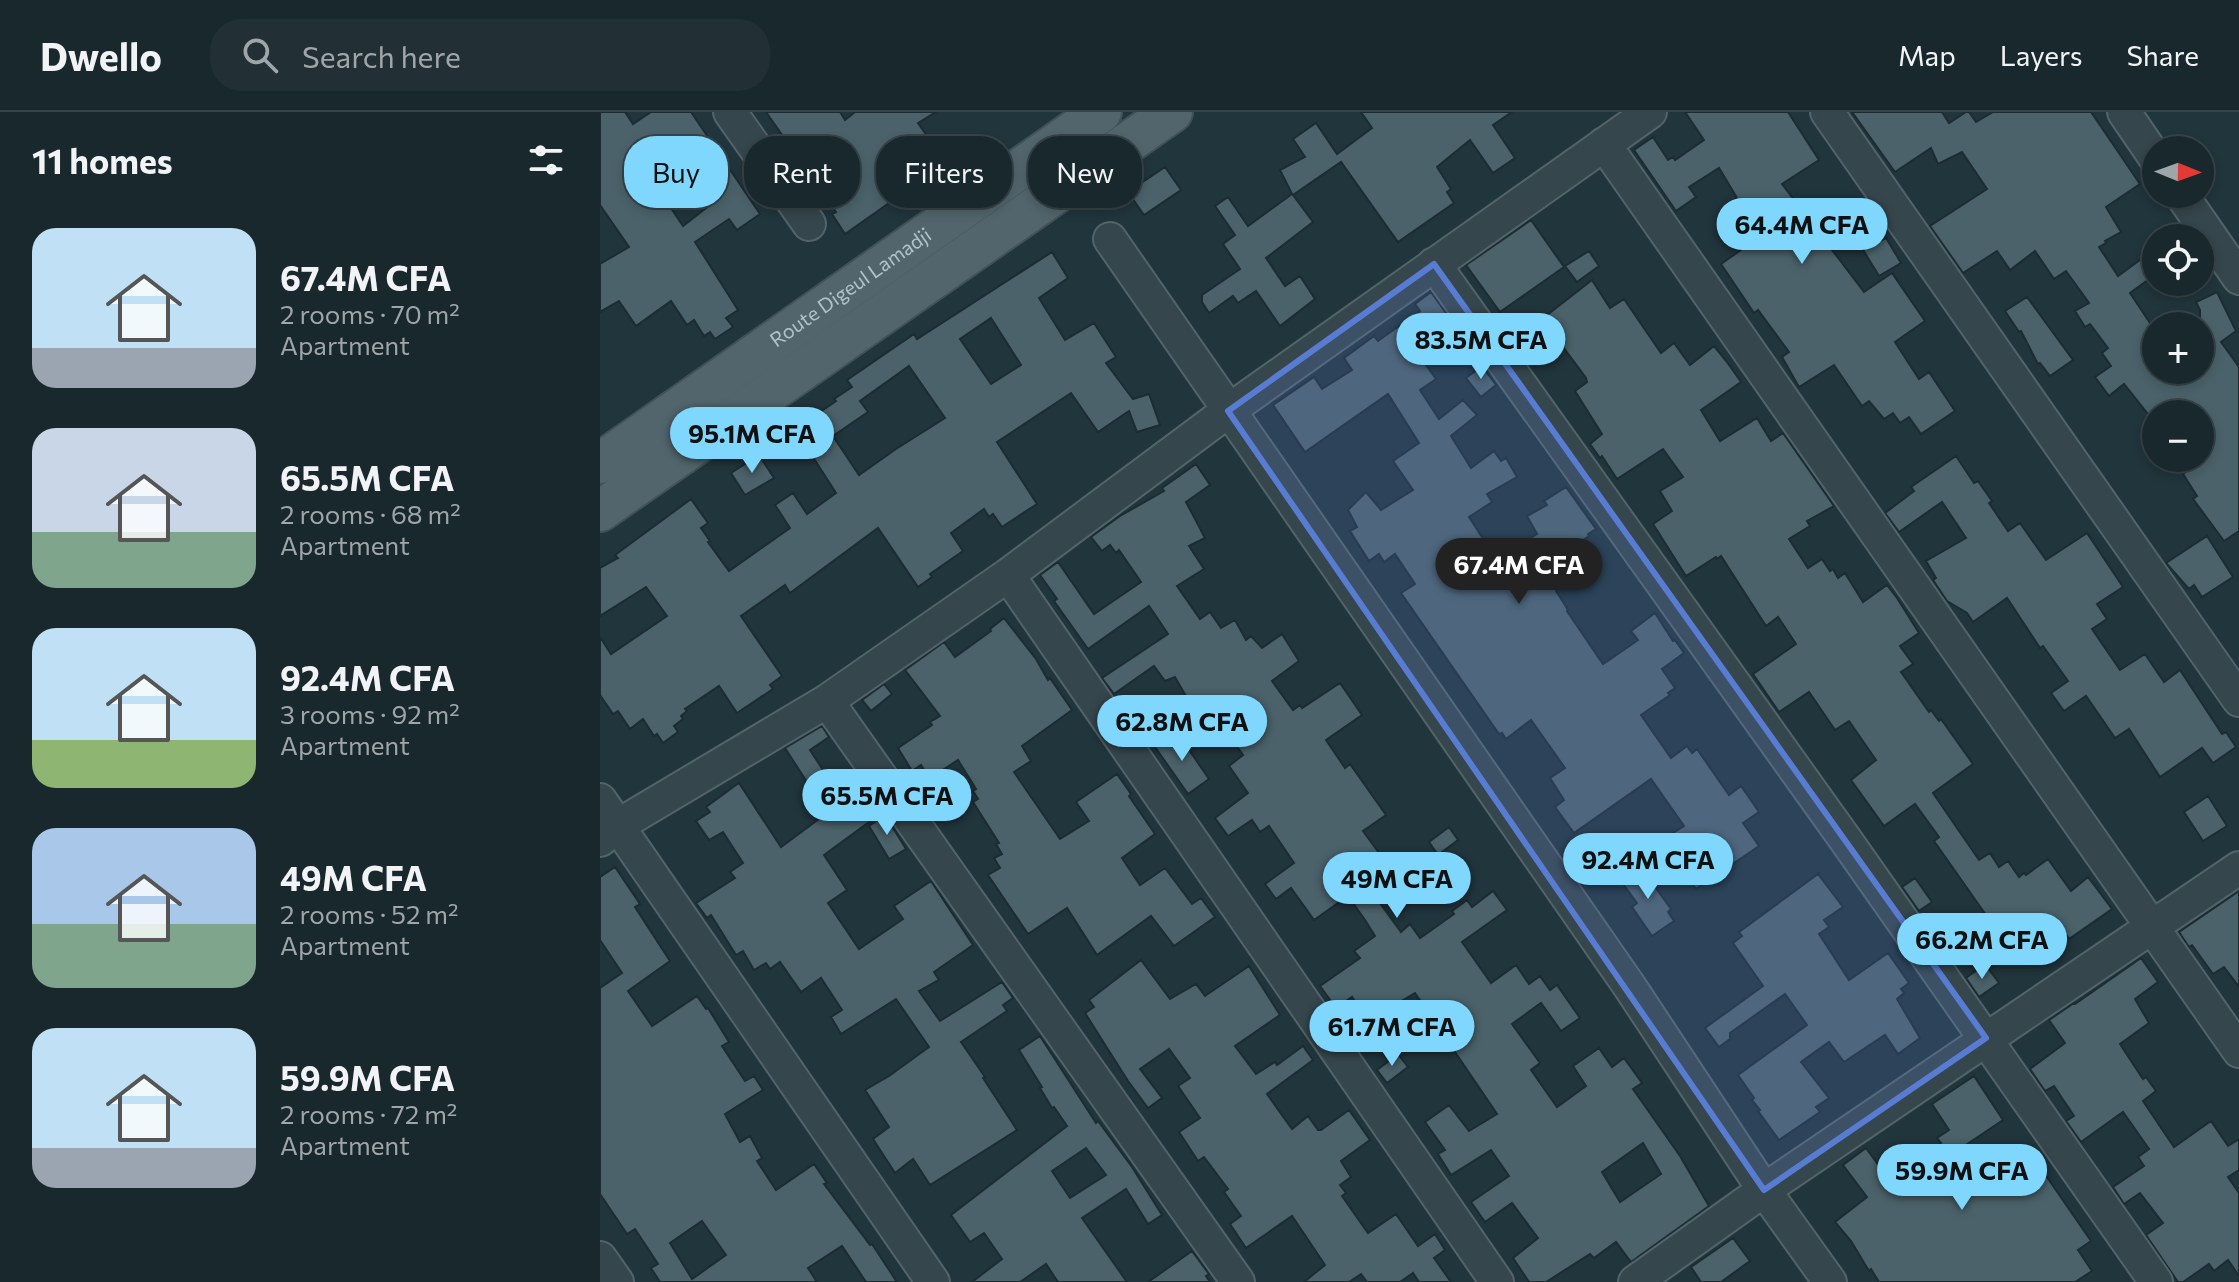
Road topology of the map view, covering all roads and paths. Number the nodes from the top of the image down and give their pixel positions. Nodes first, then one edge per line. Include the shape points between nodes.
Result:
1 (730, 112) edge
2 (1101, 112) edge
3 (1172, 112) edge
4 (1650, 112) edge
5 (1827, 112) edge
6 (2124, 112) edge
7 (2142, 138) edge
8 (1604, 144) junction
9 (2191, 208) edge
10 (809, 224) dead end
11 (1110, 239) dead end
12 (1434, 264) junction
13 (2239, 278) edge
14 (1228, 411) junction
15 (600, 463) edge
16 (600, 511) edge
17 (1008, 575) junction
18 (2239, 700) edge
19 (827, 701) junction
20 (600, 800) edge
21 (610, 832) edge
22 (2239, 868) edge
23 (2151, 927) junction
24 (1986, 1038) junction
25 (2239, 1051) edge
26 (1764, 1190) junction
27 (600, 1258) edge
28 (617, 1282) edge
29 (933, 1282) edge
30 (1238, 1282) edge
31 (1497, 1282) edge
32 (1635, 1282) edge
33 (1830, 1282) edge
34 (2156, 1282) edge

1 - 10 street
2 - 15 main road, Route Digeul Lamadji
3 - 16 main road
4 - 8 street
5 - 18 street
6 - 7 street
8 - 12 street
8 - 23 street
9 - 13 street
11 - 14 street
12 - 14 street
12 - 24 street
14 - 17 street
14 - 26 street via 1630,987
17 - 19 street
17 - 31 street
19 - 21 street
19 - 30 street
20 - 21 street
21 - 29 street
22 - 23 street
23 - 24 street
23 - 25 street
24 - 26 street
24 - 34 street
26 - 32 street
26 - 33 street
27 - 28 street

